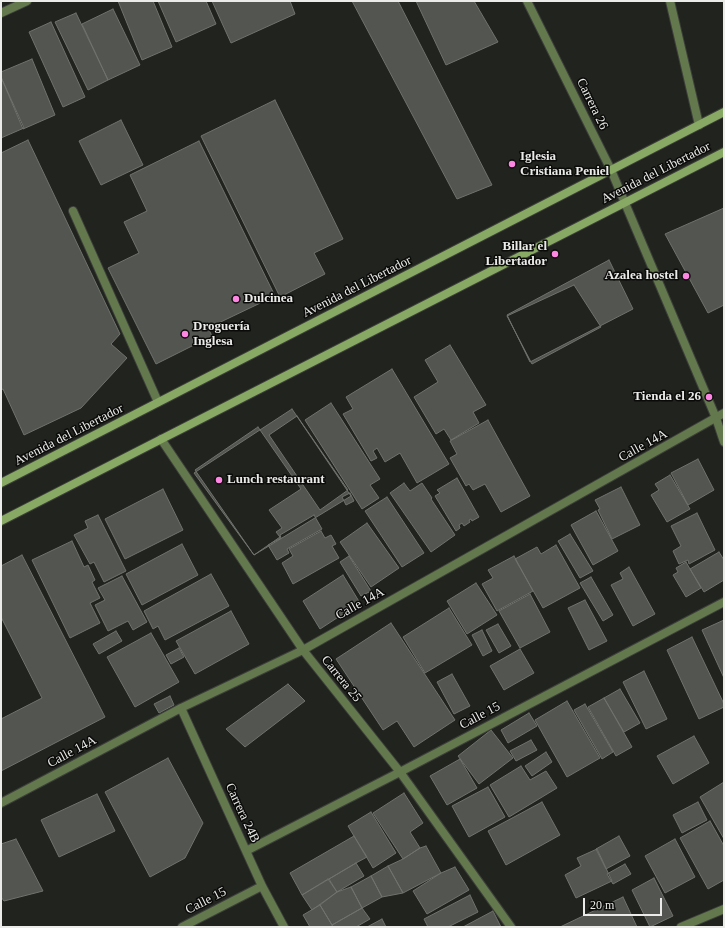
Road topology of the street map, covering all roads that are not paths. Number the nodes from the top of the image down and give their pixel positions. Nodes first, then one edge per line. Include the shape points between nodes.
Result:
1 (27, 1) edge
2 (527, 1) edge
3 (670, 1) edge
4 (1, 13) edge
5 (724, 112) edge
6 (699, 125) junction
7 (724, 152) edge
8 (611, 170) junction
9 (625, 203) junction
10 (73, 211) dead end
11 (158, 402) junction
12 (724, 413) edge
13 (716, 418) junction
14 (160, 439) junction
15 (724, 442) edge
16 (1, 483) edge
17 (1, 521) edge
18 (724, 602) edge
19 (303, 650) junction
20 (181, 708) junction
21 (400, 772) junction
22 (1, 803) edge
23 (246, 851) junction
24 (262, 886) junction
25 (724, 909) edge
26 (182, 927) edge
27 (284, 927) edge
28 (511, 927) edge
29 (681, 927) edge

1 - 4 street
2 - 8 street, Carrera 26
3 - 6 street
5 - 6 main road, Avenida del Libertador
6 - 8 main road, Avenida del Libertador
7 - 9 main road, Avenida del Libertador
8 - 9 street, Carrera 26
8 - 11 main road, Avenida del Libertador
9 - 13 street, Carrera 26
9 - 14 main road, Avenida del Libertador
10 - 11 street
11 - 16 main road, Avenida del Libertador
12 - 13 street, Calle 14A
13 - 15 street, Carrera 26
13 - 19 street, Calle 14A
14 - 17 main road, Avenida del Libertador
14 - 19 street, Carrera 25
18 - 21 street, Calle 15
19 - 20 street, Calle 14A
19 - 21 street, Carrera 25
20 - 22 street, Calle 14A
20 - 23 street, Carrera 24B
21 - 23 street, Calle 15
21 - 28 street, Carrera 25
23 - 24 street, Carrera 24B
24 - 26 street, Calle 15
24 - 27 street, Carrera 24B
25 - 29 street

